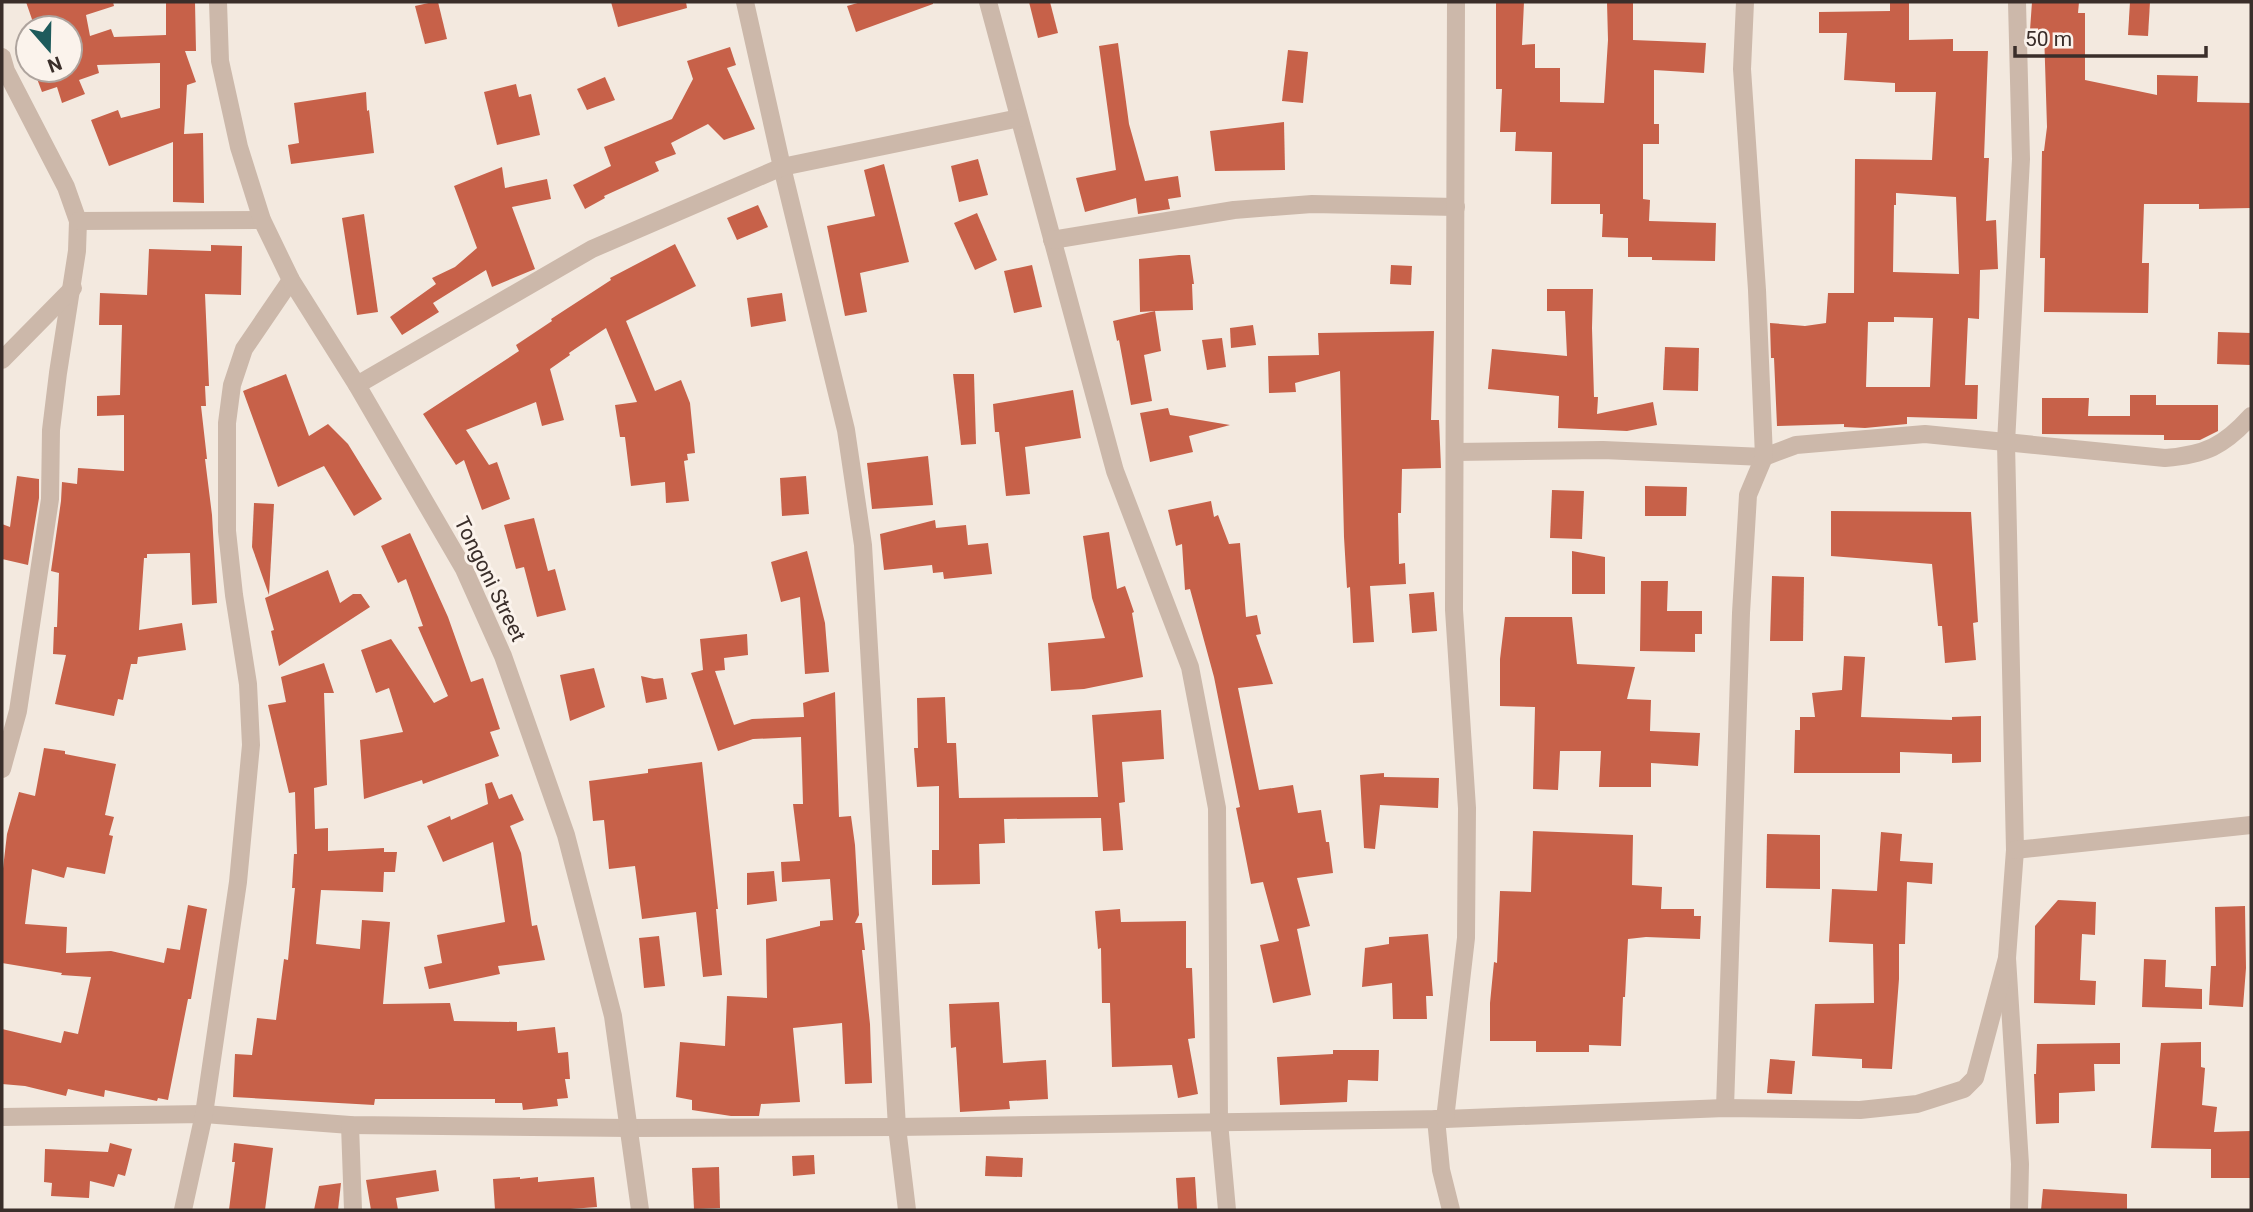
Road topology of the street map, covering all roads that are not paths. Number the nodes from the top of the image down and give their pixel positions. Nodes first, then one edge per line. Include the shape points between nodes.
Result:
1 (218, 2) edge
2 (745, 2) edge
3 (988, 2) edge
4 (1456, 2) edge
5 (1745, 2) edge
6 (2017, 2) edge
7 (2, 57) edge
8 (1018, 118) junction
9 (782, 167) junction
10 (1456, 207) junction
11 (262, 220) junction
12 (78, 221) junction
13 (1052, 240) junction
14 (290, 280) junction
15 (72, 288) junction
16 (2, 360) edge
17 (357, 385) junction
18 (2251, 416) edge
19 (2006, 443) junction
20 (1456, 452) junction
21 (1764, 457) junction
22 (2, 769) edge
23 (2251, 825) edge
24 (2015, 850) junction
25 (2007, 958) junction
26 (1725, 1108) junction
27 (204, 1114) junction
28 (2, 1117) edge
29 (1441, 1119) junction
30 (1219, 1122) junction
31 (350, 1125) junction
32 (897, 1127) junction
33 (630, 1128) junction
34 (183, 1210) edge
35 (353, 1210) edge
36 (640, 1210) edge
37 (907, 1210) edge
38 (1227, 1210) edge
39 (1451, 1210) edge
40 (2019, 1210) edge

1 - 11 street, Tongoni Street via 220,61 239,147
2 - 9 street
3 - 8 street
4 - 10 street
5 - 21 street via 1742,69
6 - 19 street via 2021,159
7 - 12 street
8 - 9 street
8 - 13 street
9 - 17 street via 592,249
9 - 32 street via 846,430 863,545
10 - 13 street via 1312,204 1234,210
10 - 20 street
11 - 12 street
11 - 14 street, Tongoni Street
12 - 15 street
13 - 30 street via 1115,471 1190,667 1215,795
14 - 17 street, Tongoni Street
14 - 27 street via 244,349 232,385 227,423 227,531 248,684 251,745 238,882
15 - 16 street
15 - 22 street via 54,407 48,512 18,711
17 - 33 street, Tongoni Street via 464,569 503,656 566,835 613,1016
18 - 19 street via 2221,444 2194,456 2165,458
19 - 21 street via 1891,435 1796,445
19 - 24 street
20 - 21 street via 1603,450
20 - 29 street via 1454,610 1467,808 1466,938
21 - 26 street via 1748,495
23 - 24 street
24 - 25 street
25 - 26 street via 1975,1078 1964,1089 1917,1104 1860,1110
25 - 40 street
26 - 29 street
27 - 28 street
27 - 31 street
27 - 34 street
29 - 30 street
29 - 39 street via 1441,1170
30 - 32 street
30 - 38 street
31 - 33 street
31 - 35 street
32 - 33 street
32 - 37 street
33 - 36 street, Tongoni Street

